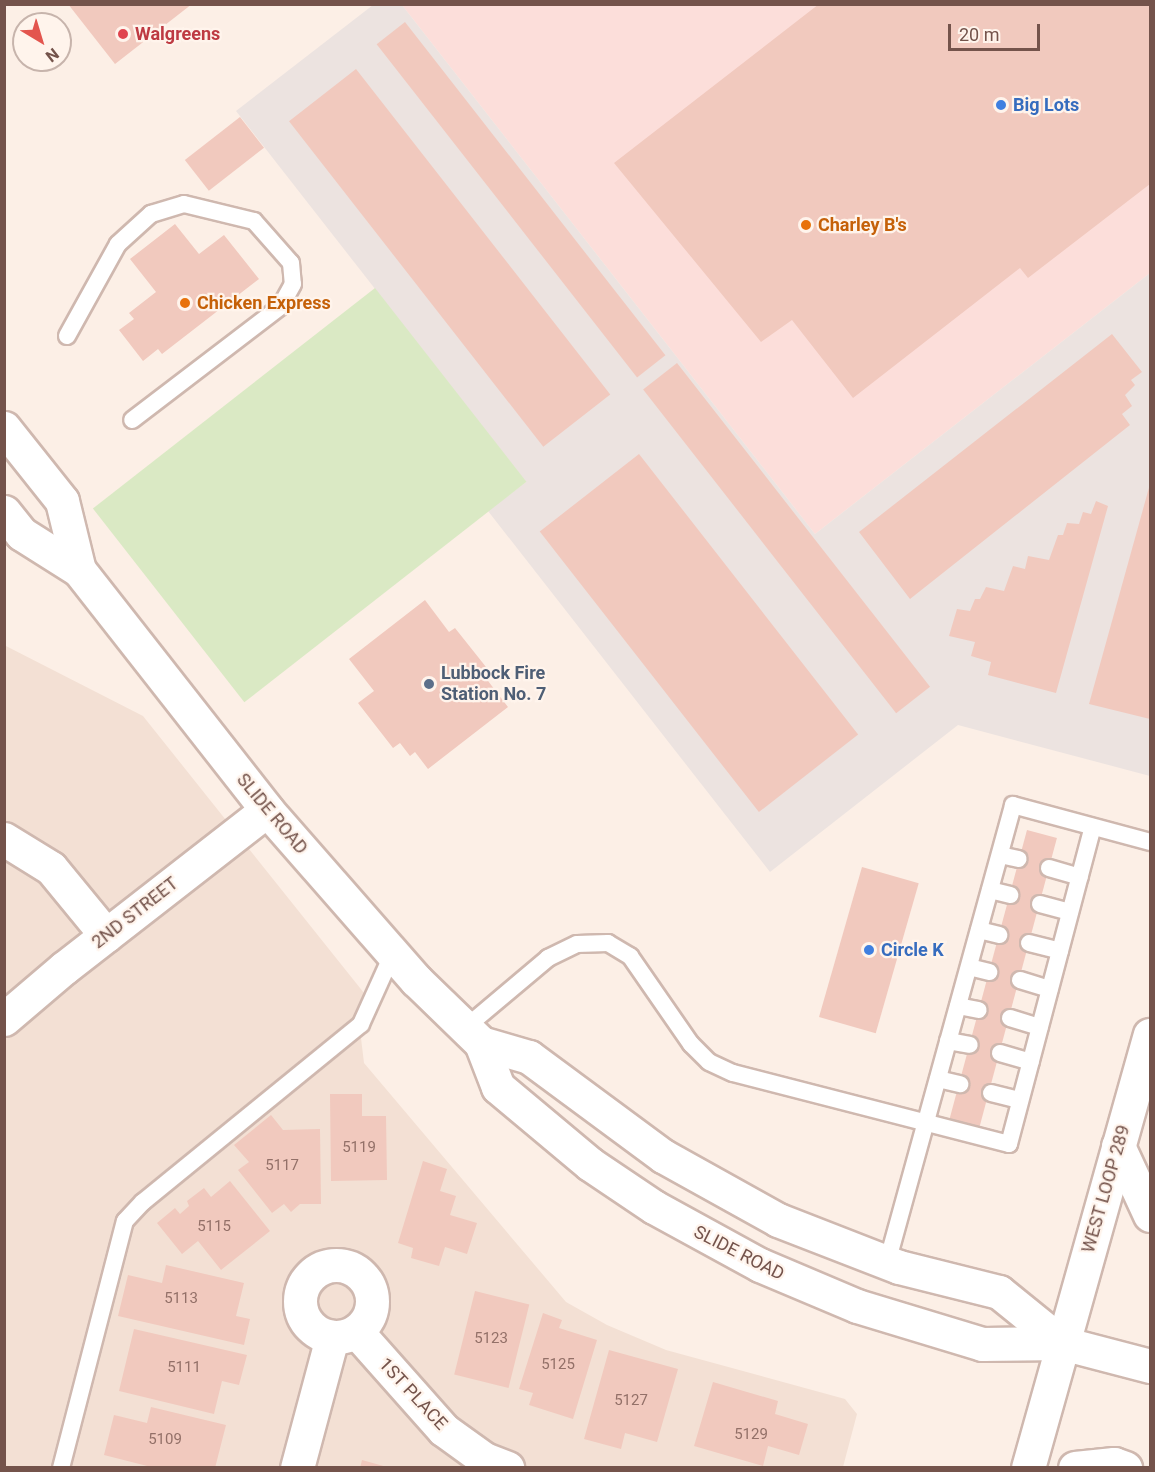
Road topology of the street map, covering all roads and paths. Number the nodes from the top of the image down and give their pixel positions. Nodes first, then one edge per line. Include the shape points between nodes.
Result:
1 (67, 336) dead end
2 (132, 420) dead end
3 (4, 428) edge
4 (4, 512) edge
5 (79, 570) junction
6 (267, 810) junction
7 (1093, 827) junction
8 (4, 839) edge
9 (1150, 842) edge
10 (1000, 855) junction
11 (1019, 859) dead end
12 (1049, 868) dead end
13 (1080, 877) junction
14 (990, 890) junction
15 (1010, 895) dead end
16 (1040, 904) dead end
17 (1070, 912) junction
18 (979, 930) junction
19 (106, 935) junction
20 (999, 935) dead end
21 (1029, 943) dead end
22 (1060, 951) junction
23 (393, 954) junction
24 (969, 967) junction
25 (989, 972) dead end
26 (1020, 980) dead end
27 (1050, 989) junction
28 (958, 1006) junction
29 (979, 1010) dead end
30 (1010, 1018) dead end
31 (4, 1019) edge
32 (1040, 1027) junction
33 (1150, 1035) edge
34 (473, 1036) junction
35 (948, 1041) junction
36 (970, 1045) dead end
37 (1000, 1053) dead end
38 (1031, 1062) junction
39 (938, 1079) junction
40 (960, 1084) dead end
41 (991, 1093) dead end
42 (1020, 1100) junction
43 (926, 1121) junction
44 (1118, 1146) junction
45 (1150, 1215) edge
46 (887, 1263) junction
47 (1062, 1343) junction
48 (1150, 1366) edge
49 (61, 1467) edge
50 (297, 1467) edge
51 (507, 1467) edge
52 (1028, 1467) edge
53 (1075, 1467) edge
54 (1125, 1467) edge

1 - 2 lane via 118,244 151,214 184,204 254,221 291,262 293,284 280,307
3 - 5 main road, SLIDE ROAD via 62,501
4 - 5 main road, SLIDE ROAD via 22,534
5 - 6 main road, SLIDE ROAD
6 - 19 main road, 2ND STREET
6 - 23 main road, SLIDE ROAD
7 - 9 lane
7 - 10 lane via 1013,806
7 - 13 lane
8 - 19 main road via 51,868
10 - 11 lane
10 - 14 lane
12 - 13 lane
13 - 17 lane
14 - 15 lane
14 - 18 lane
16 - 17 lane
17 - 22 lane
18 - 20 lane
18 - 24 lane
19 - 31 main road, 2ND STREET
21 - 22 lane
22 - 27 lane
23 - 34 main road, SLIDE ROAD
23 - 49 lane via 361,1024 143,1202 126,1221
24 - 25 lane
24 - 28 lane
26 - 27 lane
27 - 32 lane
28 - 29 lane
28 - 35 lane
30 - 32 lane
32 - 38 lane
33 - 44 main road, WEST LOOP 289
34 - 43 lane via 548,958 577,944 608,944 630,956 691,1044 709,1062 733,1073
34 - 46 main road, SLIDE ROAD via 529,1058 663,1156 722,1191 778,1220
34 - 47 main road, SLIDE ROAD via 498,1087 590,1164 654,1207 760,1265 857,1306 982,1344
35 - 36 lane
35 - 39 lane
37 - 38 lane
38 - 42 lane
39 - 40 lane
39 - 43 lane
41 - 42 lane
42 - 43 lane via 1009,1143
43 - 46 lane
44 - 45 main road
44 - 47 main road, WEST LOOP 289
46 - 47 main road, SLIDE ROAD via 999,1292
47 - 48 main road, SLIDE ROAD
47 - 52 main road, WEST LOOP 289
50 - 51 main road, 1ST PLACE via 344,1334 444,1430 484,1459
53 - 54 main road

